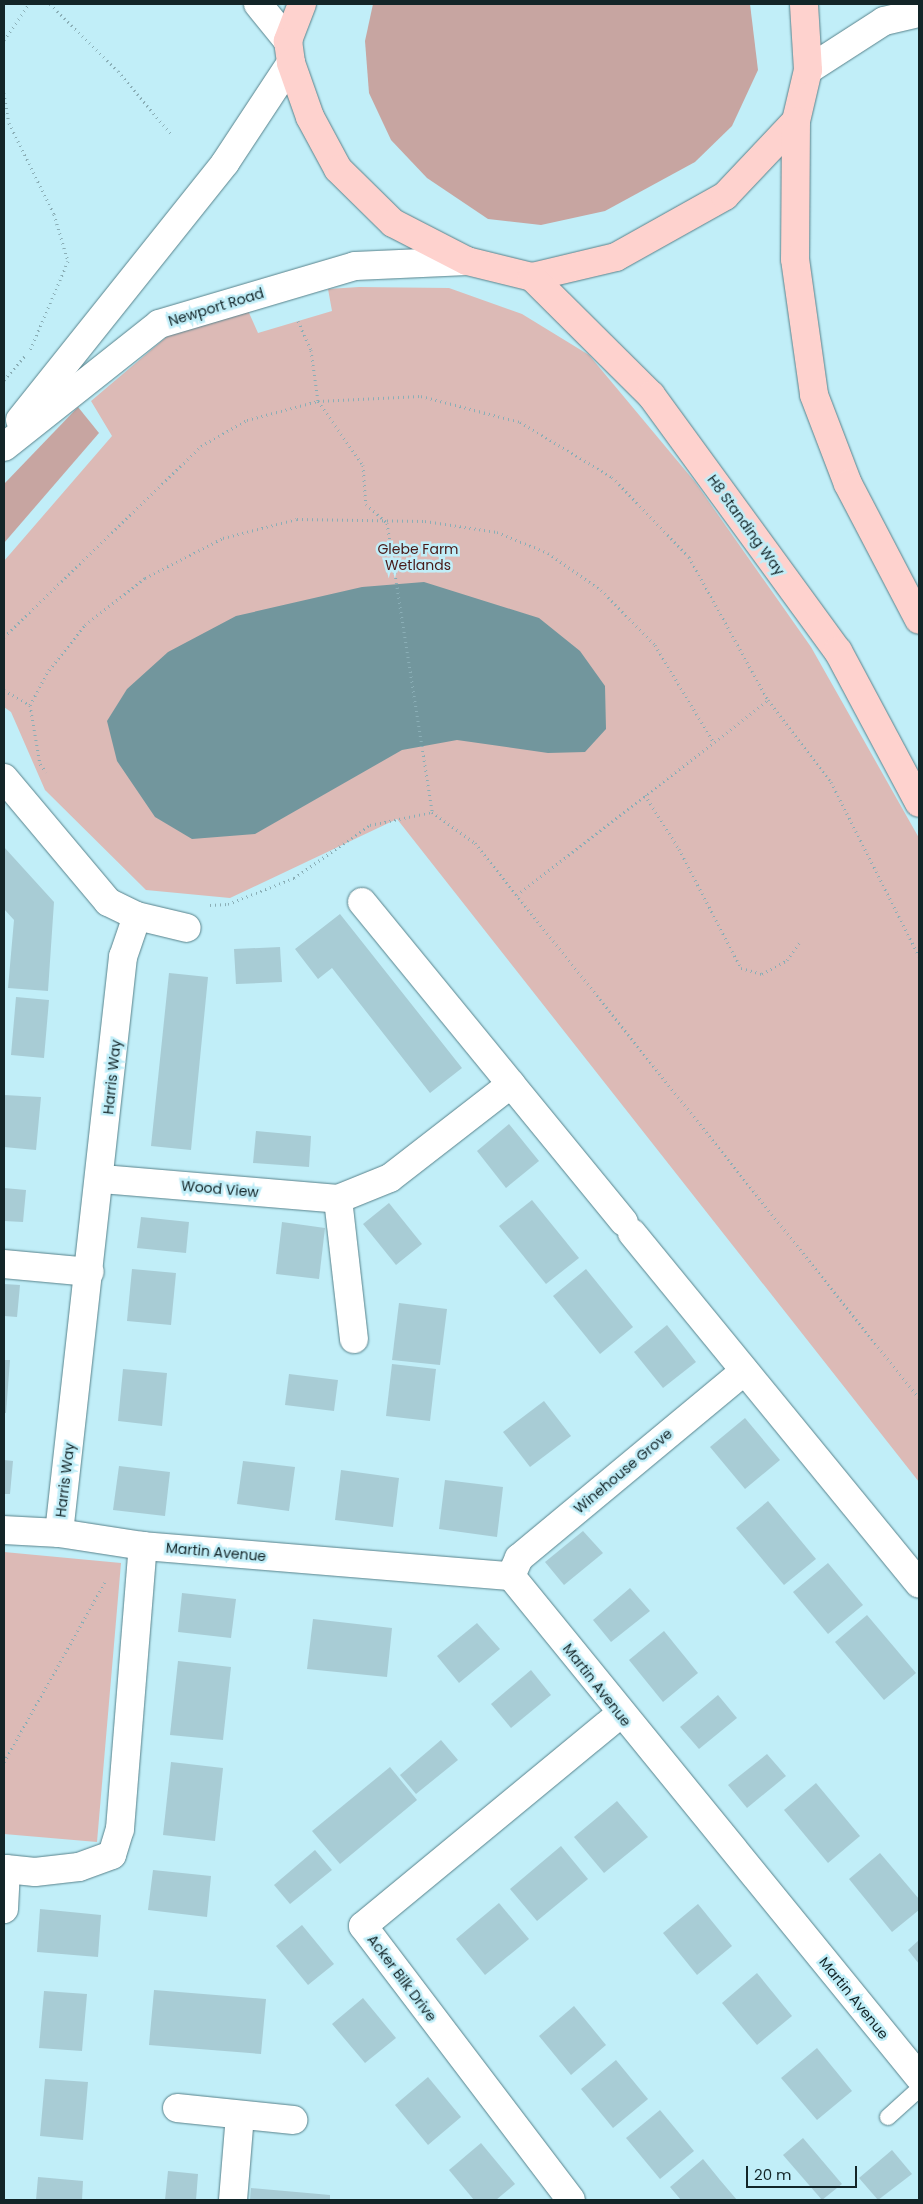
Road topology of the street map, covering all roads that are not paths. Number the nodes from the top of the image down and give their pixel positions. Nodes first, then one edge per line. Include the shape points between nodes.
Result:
1 (258, 4) edge
2 (302, 4) edge
3 (804, 4) edge
4 (919, 13) edge
5 (289, 52) junction
6 (808, 70) junction
7 (796, 121) junction
8 (467, 261) junction
9 (532, 277) junction
10 (4, 441) edge
11 (4, 447) edge
12 (919, 620) edge
13 (4, 778) edge
14 (919, 803) edge
15 (362, 902) dead end
16 (137, 916) junction
17 (187, 928) dead end
18 (511, 1084) junction
19 (102, 1179) junction
20 (338, 1199) junction
21 (4, 1264) edge
22 (90, 1272) junction
23 (354, 1339) dead end
24 (744, 1372) junction
25 (4, 1530) edge
26 (59, 1533) junction
27 (135, 1544) junction
28 (511, 1576) junction
29 (919, 1584) edge
30 (620, 1714) junction
31 (5, 1869) edge
32 (4, 1909) edge
33 (919, 2077) edge
34 (919, 2088) edge
35 (177, 2108) dead end
36 (240, 2115) junction
37 (888, 2117) dead end
38 (293, 2120) dead end
39 (233, 2200) edge
40 (571, 2200) edge

1 - 5 street
2 - 5 highway
3 - 6 highway
4 - 6 street via 884,20
5 - 8 highway via 310,118 338,169 393,223
5 - 10 street via 225,163
6 - 7 highway
7 - 9 highway via 725,196 616,257
7 - 12 highway via 795,259 814,395 848,484
8 - 9 highway
8 - 11 street, Newport Road via 355,266 160,324
9 - 14 highway, H8 Standing Way via 651,395 838,651
13 - 16 street via 108,902
15 - 18 street
16 - 17 street
16 - 19 street, Harris Way via 123,957
18 - 20 street, Wood View via 390,1178
18 - 24 street
19 - 20 street, Wood View
19 - 22 street, Harris Way
20 - 23 street
21 - 22 street
22 - 26 street, Harris Way
24 - 28 street, Winehouse Grove via 519,1558
24 - 29 street
25 - 26 street
26 - 27 street, Harris Way
27 - 28 street, Martin Avenue
27 - 31 street via 120,1829 112,1855 79,1867 35,1872
28 - 30 street, Martin Avenue
30 - 33 street, Martin Avenue
30 - 40 street, Acker Bilk Drive via 363,1926
31 - 32 street
34 - 37 lane
35 - 36 street
36 - 38 street
36 - 39 street

